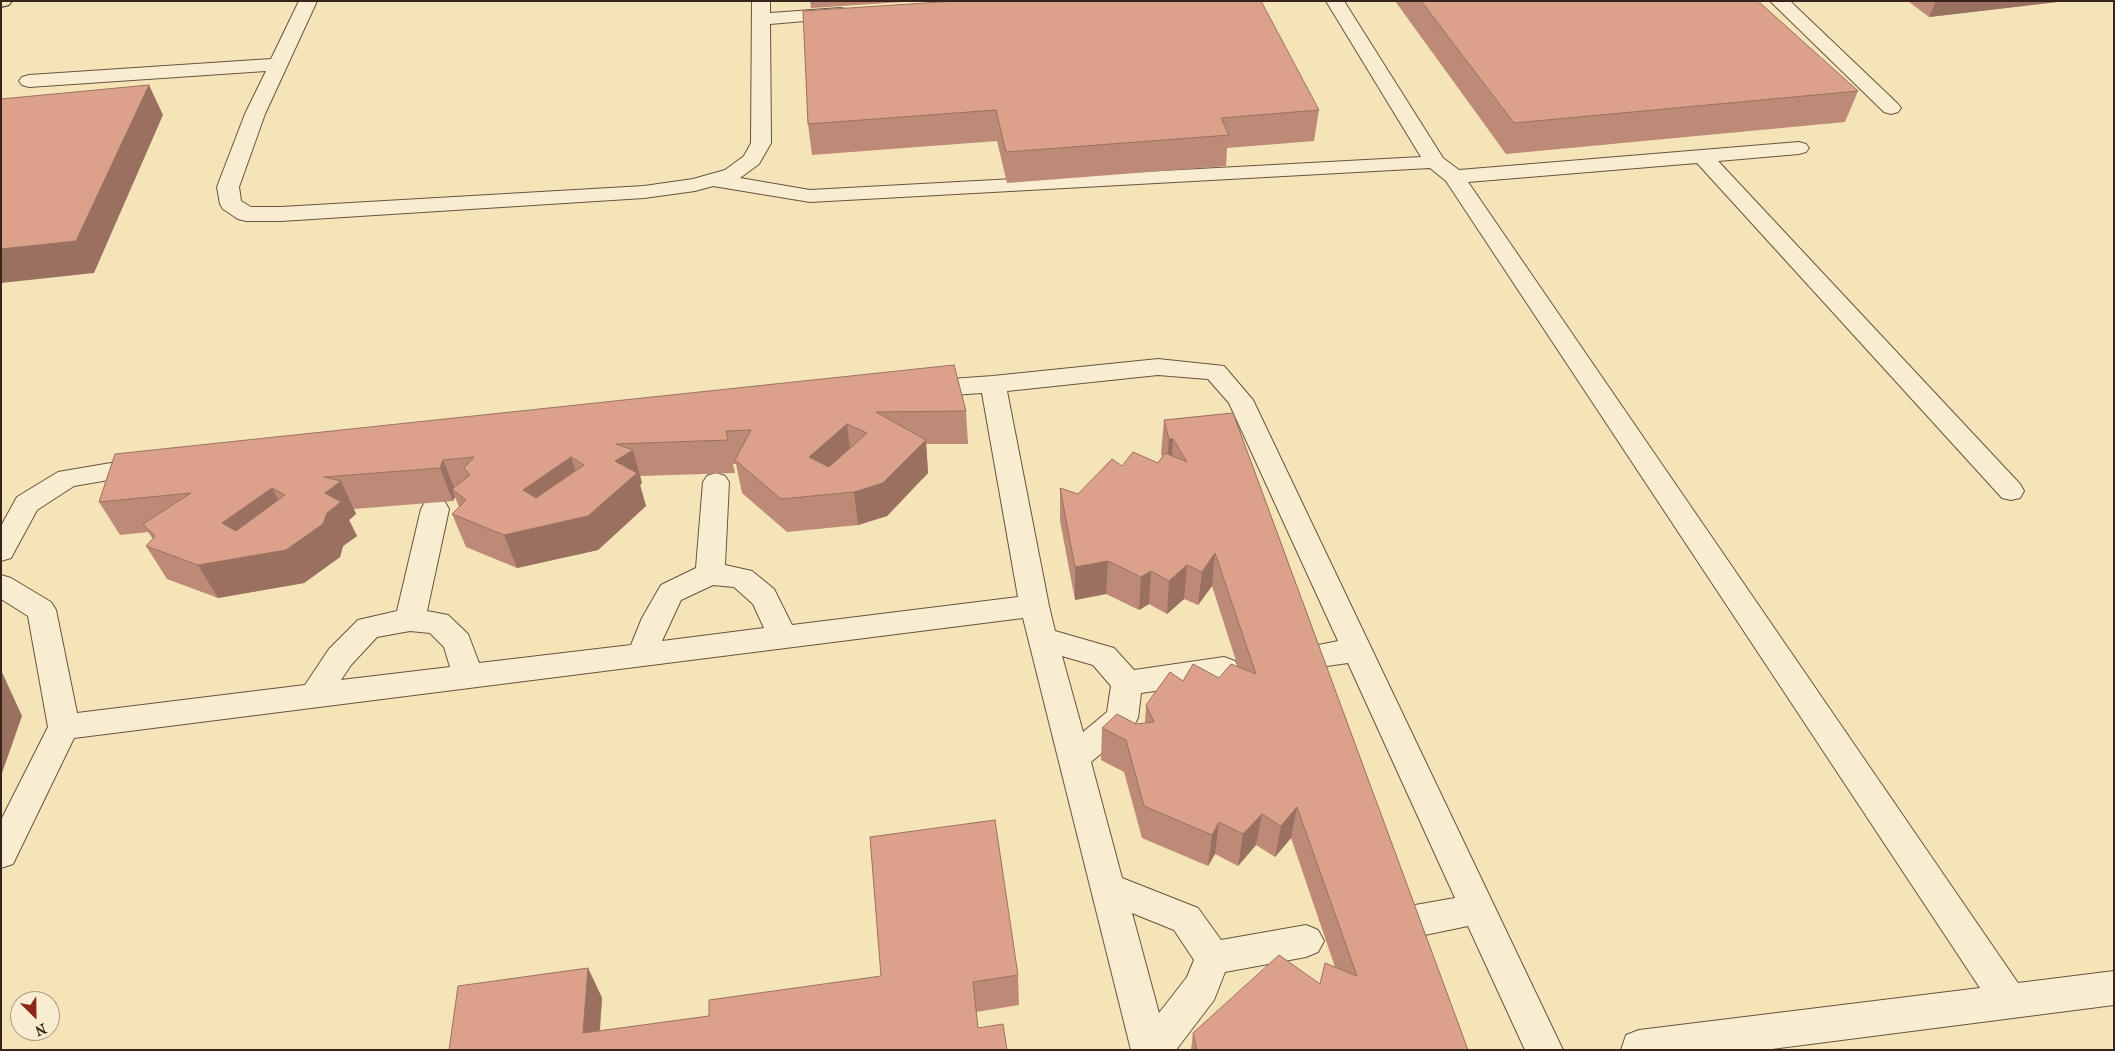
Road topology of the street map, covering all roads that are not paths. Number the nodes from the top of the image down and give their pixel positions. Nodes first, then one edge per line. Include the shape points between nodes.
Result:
1 (308, 1) edge
2 (1335, 1) edge
3 (1780, 1) edge
4 (761, 10) edge
5 (860, 12) edge
6 (279, 64) junction
7 (28, 81) dead end
8 (1891, 108) dead end
9 (1799, 148) dead end
10 (1702, 156) junction
11 (1444, 170) junction
12 (712, 180) junction
13 (993, 384) junction
14 (896, 391) edge
15 (169, 462) edge
16 (716, 482) dead end
17 (2011, 491) dead end
18 (435, 508) dead end
19 (1, 551) edge
20 (710, 574) junction
21 (1, 585) edge
22 (1034, 606) junction
23 (410, 620) junction
24 (783, 637) junction
25 (1043, 639) junction
26 (1357, 650) junction
27 (641, 655) junction
28 (1320, 655) edge
29 (1224, 669) edge
30 (468, 676) junction
31 (1126, 683) junction
32 (315, 695) junction
33 (64, 727) junction
34 (1074, 758) junction
35 (1, 854) edge
36 (1108, 888) junction
37 (1478, 909) junction
38 (1415, 921) edge
39 (1306, 941) dead end
40 (1213, 958) junction
41 (2112, 991) edge
42 (2009, 1001) junction
43 (1152, 1050) edge
44 (1544, 1050) edge
45 (1640, 1050) edge

1 - 6 street
2 - 11 street
3 - 8 street
4 - 5 street
4 - 12 street via 761,143 752,160 732,174
6 - 7 street
6 - 12 street via 238,157 228,188 231,204 246,214 634,192 696,185
9 - 10 street
10 - 11 street
10 - 17 street
11 - 12 street via 810,196
11 - 42 street
13 - 14 street
13 - 22 street
13 - 26 street via 1158,367 1215,372 1240,400
15 - 19 street via 67,478 27,504
16 - 20 street
18 - 23 street
20 - 24 street via 742,578 750,584 764,597
20 - 27 street via 671,593
21 - 33 street via 41,610
22 - 24 street
22 - 25 street
23 - 30 street via 438,623 458,642
23 - 32 street via 368,628 340,657
24 - 27 street
25 - 31 street via 1103,656
25 - 34 street
26 - 28 street
26 - 37 street
27 - 30 street
29 - 31 street
30 - 32 street
31 - 34 street via 1122,718
32 - 33 street
33 - 35 street
34 - 36 street
36 - 40 street via 1186,919
36 - 43 street
37 - 38 street
37 - 44 street
39 - 40 street
40 - 43 street via 1201,988
41 - 42 street
42 - 45 street

